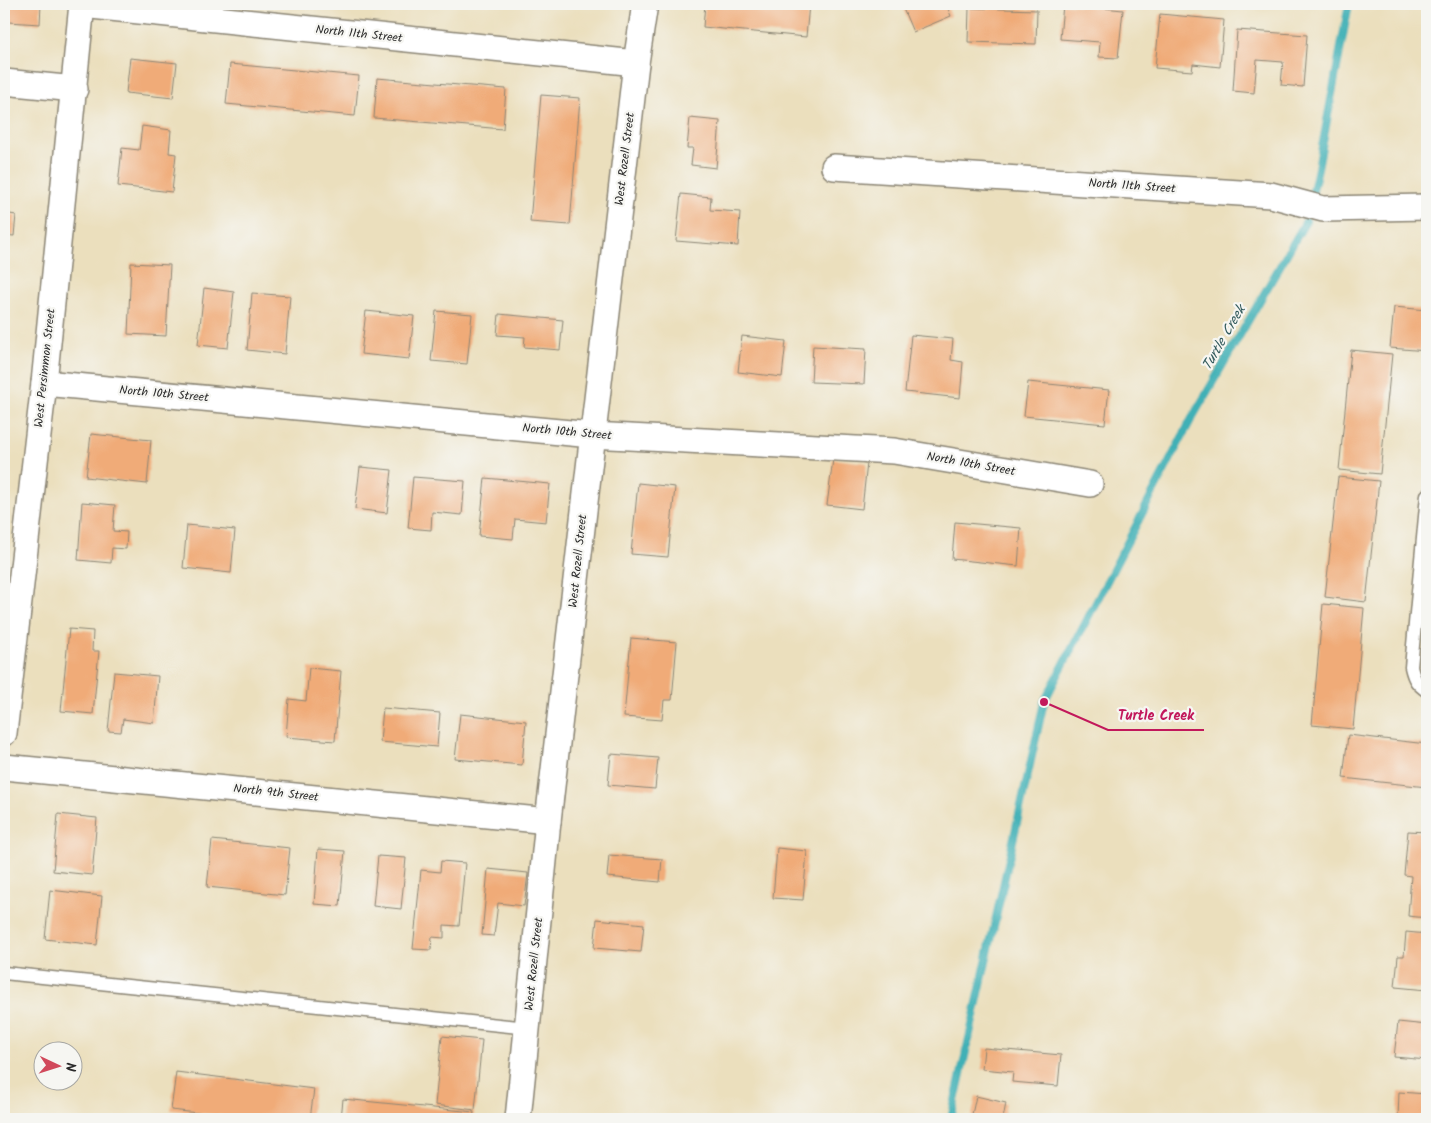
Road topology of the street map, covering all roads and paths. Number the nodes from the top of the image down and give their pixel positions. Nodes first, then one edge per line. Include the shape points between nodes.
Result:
1 (82, 4) edge
2 (645, 4) edge
3 (636, 63) junction
4 (4, 82) edge
5 (75, 89) junction
6 (834, 167) dead end
7 (1427, 207) edge
8 (44, 383) junction
9 (592, 435) junction
10 (1090, 484) dead end
11 (1427, 495) edge
12 (13, 564) edge
13 (1427, 691) edge
14 (4, 733) edge
15 (4, 767) edge
16 (548, 821) junction
17 (4, 973) edge
18 (528, 1028) junction
19 (518, 1119) edge

1 - 3 street, North 11th Street
1 - 5 street, West Persimmon Street
2 - 3 street, West Rozell Street
3 - 9 street, West Rozell Street
4 - 5 street
5 - 8 street, West Persimmon Street
6 - 7 street, North 11th Street via 1271,195 1322,209
8 - 9 street, North 10th Street
8 - 12 street, West Persimmon Street
9 - 10 street, North 10th Street via 894,451
9 - 16 street, West Rozell Street
11 - 13 lane via 1411,667 1414,679
12 - 14 street, West Persimmon Street
15 - 16 street, North 9th Street
16 - 18 street, West Rozell Street
17 - 18 lane
18 - 19 street, West Rozell Street

